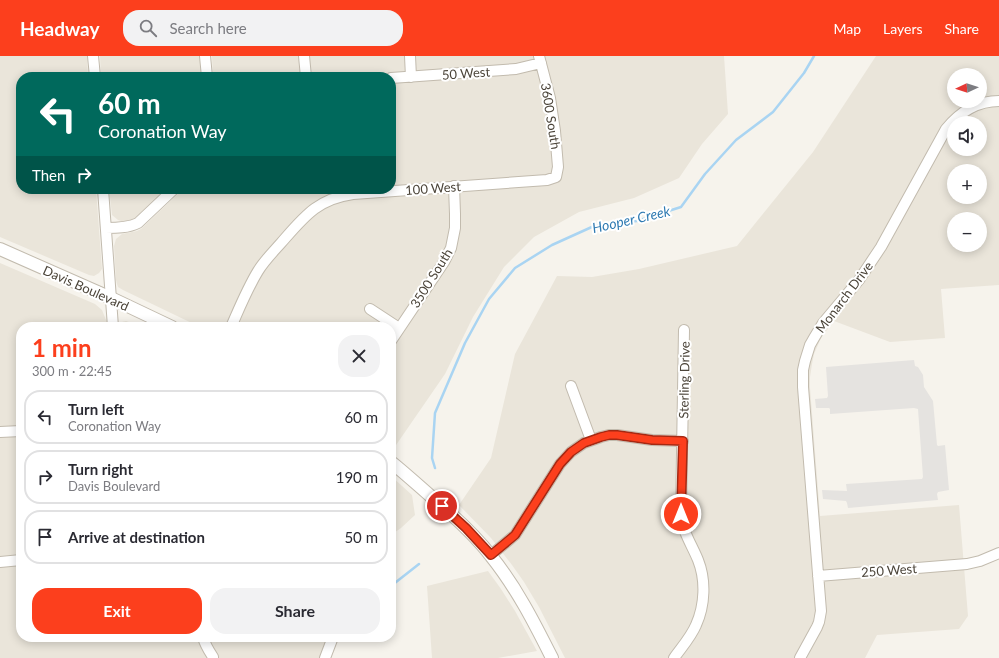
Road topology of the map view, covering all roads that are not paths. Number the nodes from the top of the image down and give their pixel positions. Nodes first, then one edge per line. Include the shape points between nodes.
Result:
1 (93, 56) edge
2 (205, 56) edge
3 (304, 56) edge
4 (410, 56) edge
5 (540, 60) edge
6 (95, 72) edge
7 (207, 72) edge
8 (306, 72) edge
9 (411, 77) junction
10 (396, 78) edge
11 (999, 102) edge
12 (556, 177) joint
13 (454, 186) junction
14 (396, 191) edge
15 (103, 194) edge
16 (169, 194) edge
17 (355, 194) edge
18 (106, 228) junction
19 (0, 249) edge
20 (110, 298) junction
21 (370, 309) dead end
22 (112, 322) edge
23 (161, 322) edge
24 (233, 322) edge
25 (391, 322) edge
26 (396, 325) edge
27 (400, 328) junction
28 (684, 330) dead end
29 (396, 333) edge
30 (571, 386) dead end
31 (16, 431) edge
32 (0, 432) edge
33 (591, 440) junction
34 (683, 441) junction
35 (396, 466) edge
36 (999, 553) edge
37 (491, 555) junction
38 (16, 560) edge
39 (0, 562) edge
40 (818, 576) junction
41 (204, 642) edge
42 (331, 642) edge
43 (214, 657) edge
44 (326, 658) edge
45 (552, 658) edge
46 (674, 658) edge
47 (800, 658) edge

1 - 6 street
2 - 7 street
3 - 8 street
4 - 9 street
5 - 9 street, 50 West via 516,69
5 - 12 street, 3600 South via 555,131 558,167
9 - 10 street, 50 West
11 - 40 street, Monarch Drive via 969,109 946,129 882,247 823,323 810,345 803,370 803,387
12 - 13 street, 100 West via 546,180
13 - 14 street, 100 West
13 - 27 street, 3500 South via 455,221 451,248
15 - 18 street
16 - 18 street via 138,224
17 - 24 street, 100 West via 343,195 324,202 301,220 258,270
18 - 20 street
19 - 20 street, Davis Boulevard
20 - 22 street
20 - 23 street, Davis Boulevard
21 - 25 street
26 - 27 street
27 - 29 street, 3500 South
28 - 34 street, Sterling Drive
30 - 33 street
31 - 32 street
33 - 34 street via 617,435
33 - 37 street via 577,447 560,464 515,535
34 - 46 street, Sterling Drive via 682,521 698,560 704,591 696,625
35 - 37 street via 450,513
36 - 40 street, 250 West via 980,562 961,565
37 - 45 street via 524,604
38 - 39 street
40 - 47 street, Monarch Drive via 821,611 819,622
41 - 43 street
42 - 44 street

